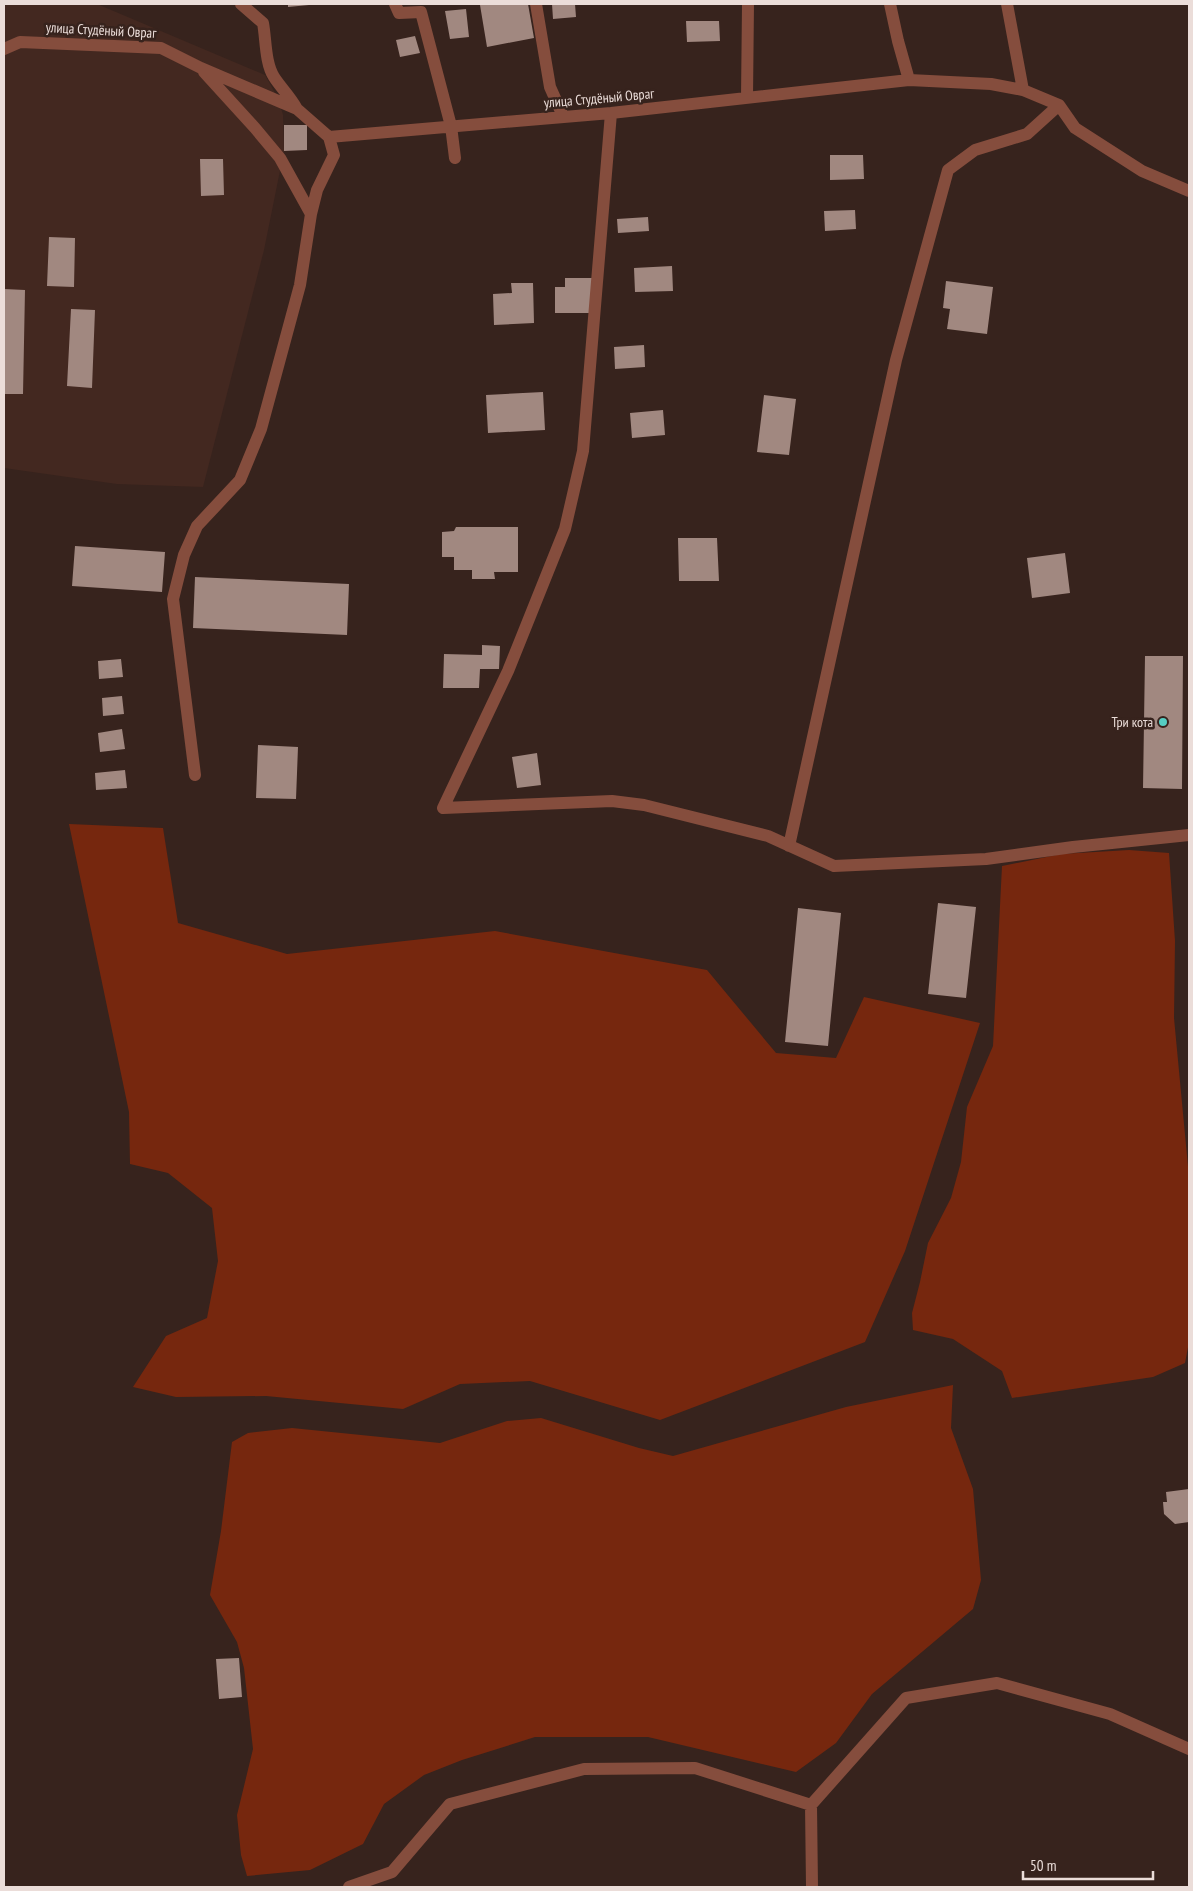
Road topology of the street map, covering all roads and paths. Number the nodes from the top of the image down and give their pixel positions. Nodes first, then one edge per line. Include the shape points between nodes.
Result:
1 (242, 4) edge
2 (395, 4) edge
3 (536, 4) edge
4 (748, 4) edge
5 (890, 4) edge
6 (1007, 4) edge
7 (4, 49) edge
8 (201, 68) junction
9 (909, 80) junction
10 (1023, 90) junction
11 (748, 97) junction
12 (1059, 105) junction
13 (297, 109) junction
14 (611, 112) junction
15 (563, 116) junction
16 (451, 126) junction
17 (329, 137) junction
18 (455, 158) dead end
19 (1189, 192) edge
20 (311, 214) junction
21 (195, 776) dead end
22 (1189, 835) edge
23 (789, 846) junction
24 (1189, 1749) edge
25 (811, 1805) junction
26 (349, 1887) edge
27 (812, 1887) edge

1 - 13 street via 263,23 273,76
2 - 16 street via 399,13 421,12
3 - 15 street via 550,88
4 - 11 street
5 - 9 street
6 - 10 street
7 - 8 street, улица Студёный Овраг via 20,42 162,48
8 - 13 street, улица Студёный Овраг
8 - 20 street via 280,158
9 - 10 street, улица Студёный Овраг via 992,84
9 - 11 street, улица Студёный Овраг
10 - 12 street, улица Студёный Овраг
11 - 14 street, улица Студёный Овраг
12 - 19 street via 1075,128 1142,171
12 - 23 street via 1027,134 975,150 948,170 896,360
13 - 17 street, улица Студёный Овраг
14 - 15 street, улица Студёный Овраг
14 - 23 street via 583,452 565,529 508,671 443,808 612,801 768,836
15 - 16 street, улица Студёный Овраг
16 - 17 street, улица Студёный Овраг
16 - 18 street
17 - 20 street via 334,155 317,190
20 - 21 street via 300,285 261,429 240,480 197,526 184,555 173,599
22 - 23 street via 1073,846 986,859 834,866
24 - 25 street via 1110,1714 997,1683 906,1698
25 - 26 street via 695,1768 584,1769 450,1804 392,1872
25 - 27 street

